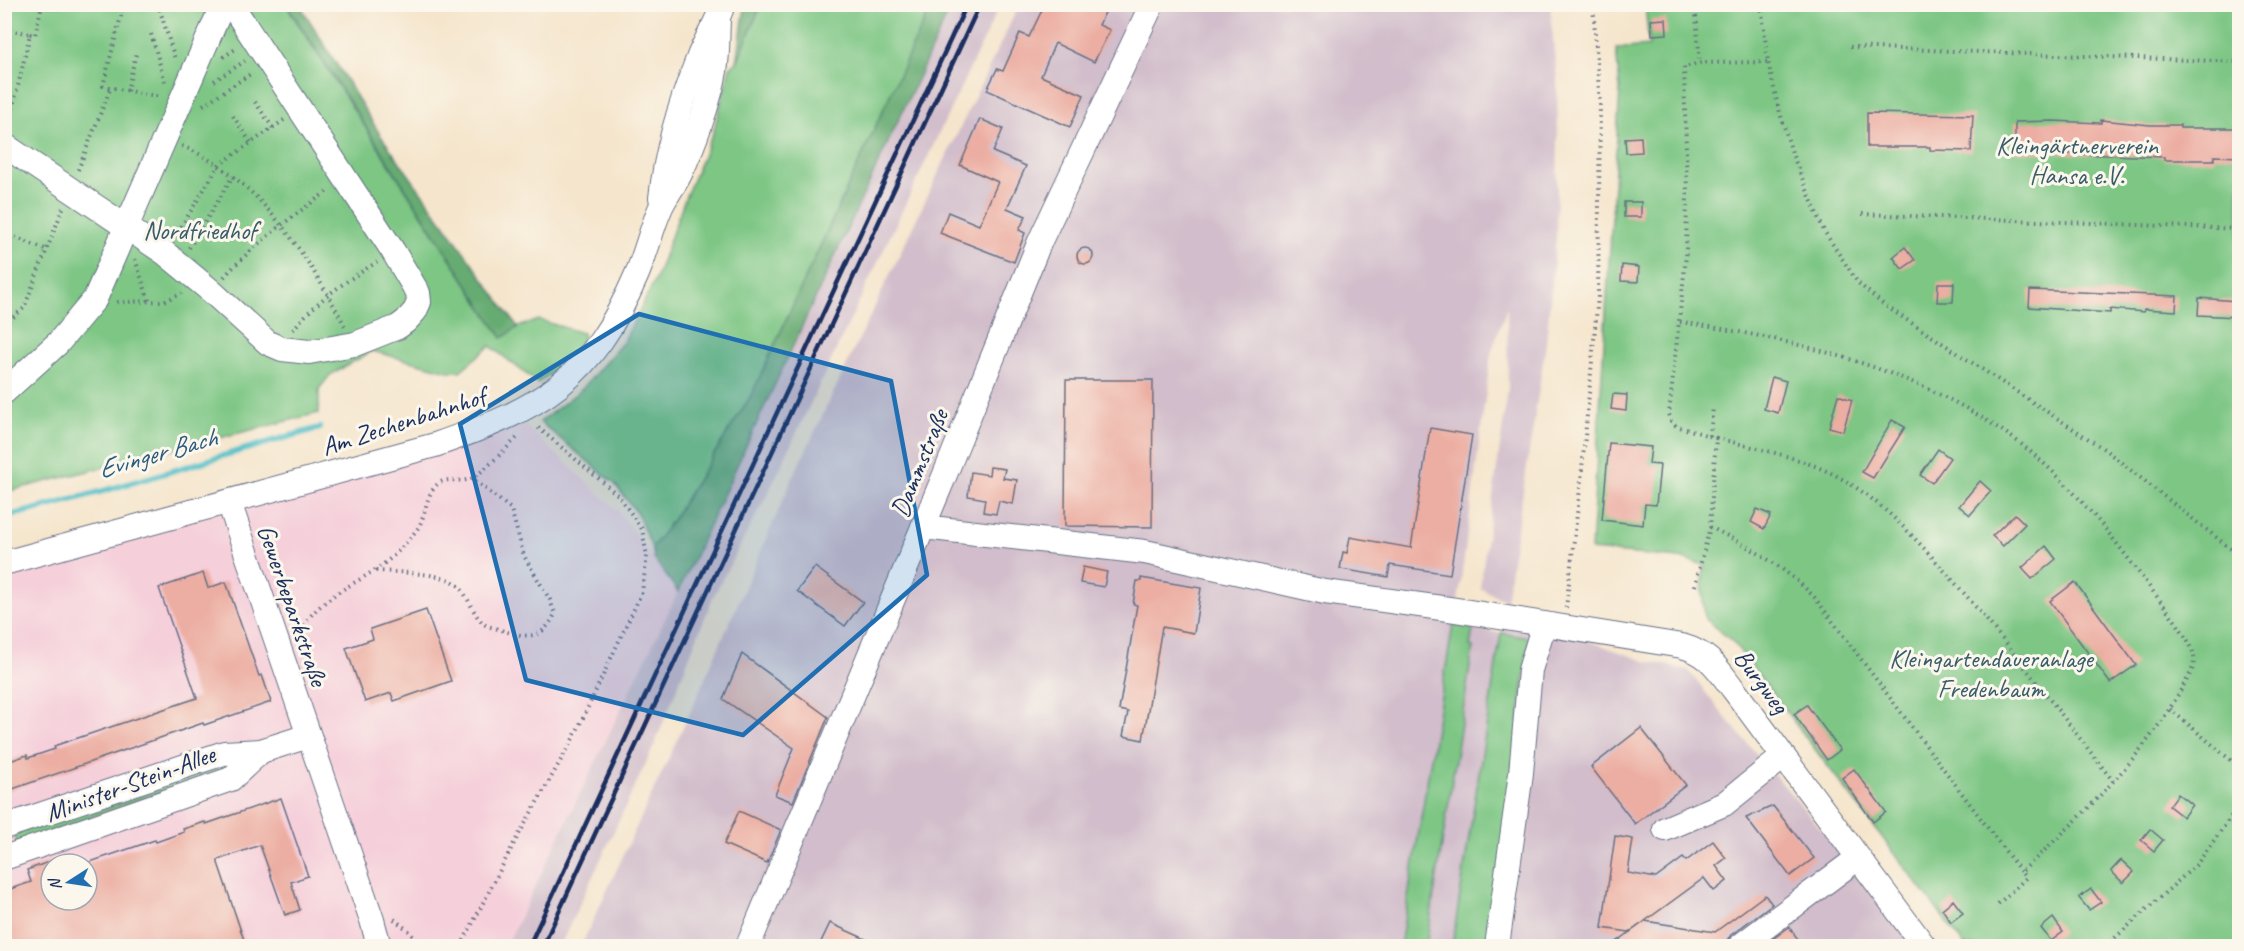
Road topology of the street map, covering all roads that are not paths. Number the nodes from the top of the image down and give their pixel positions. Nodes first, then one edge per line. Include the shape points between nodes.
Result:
1 (224, 4) edge
2 (231, 4) edge
3 (1152, 4) edge
4 (720, 13) edge
5 (4, 145) edge
6 (126, 227) junction
7 (4, 392) edge
8 (229, 501) junction
9 (923, 527) junction
10 (4, 563) edge
11 (1554, 626) junction
12 (308, 736) junction
13 (261, 751) junction
14 (1783, 757) junction
15 (4, 827) edge
16 (1665, 829) dead end
17 (6, 850) edge
18 (1858, 858) junction
19 (379, 946) edge
20 (748, 946) edge
21 (1497, 946) edge
22 (1740, 946) edge
23 (1924, 946) edge

1 - 6 street via 192,100 165,138
2 - 6 street via 393,251 418,293 415,311 398,327 355,344 309,352 282,349 268,343 204,285 177,251
3 - 9 street, Dammstraße via 1040,241
4 - 8 street, Am Zechenbahnhof via 679,110 664,167 660,207 638,272 616,321 569,380 542,399 526,417
5 - 6 street
6 - 7 street via 95,299 58,343
8 - 10 street, Gewerbeparkstraße
8 - 12 street, Gewerbeparkstraße
9 - 11 street, Burgweg via 1145,552 1325,592
9 - 20 street, Dammstraße
11 - 14 street, Burgweg via 1699,651 1719,671
11 - 21 street via 1530,670 1518,805
12 - 13 street, Minister-Stein-Allee
12 - 19 street, Gewerbeparkstraße
13 - 15 street, Minister-Stein-Allee via 224,753
13 - 17 street, Minister-Stein-Allee via 231,779
14 - 16 street via 1724,804
14 - 18 street, Burgweg
18 - 22 street
18 - 23 street, Burgweg

